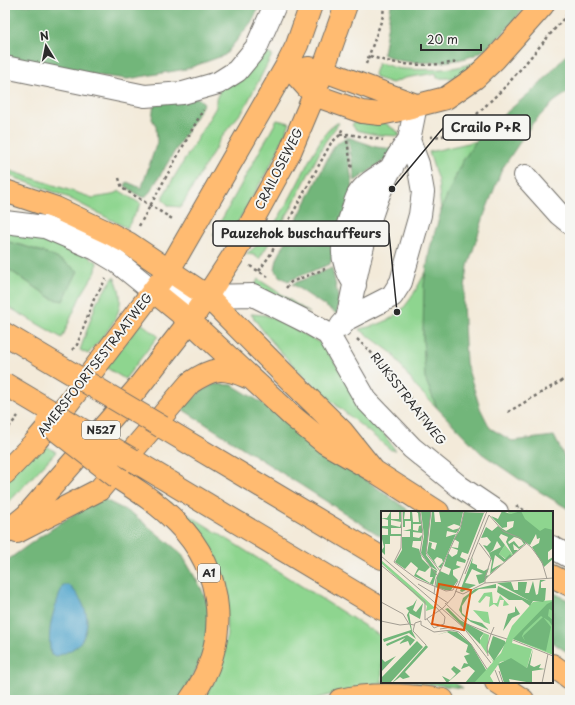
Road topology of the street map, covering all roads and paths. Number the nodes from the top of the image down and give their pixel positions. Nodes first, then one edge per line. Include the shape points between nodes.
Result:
1 (275, 5) edge
2 (311, 5) edge
3 (346, 5) edge
4 (384, 5) edge
5 (543, 5) edge
6 (570, 11) edge
7 (370, 56) junction
8 (460, 62) dead end
9 (287, 65) junction
10 (5, 67) edge
11 (322, 70) junction
12 (218, 83) junction
13 (358, 84) junction
14 (506, 86) dead end
15 (314, 95) junction
16 (416, 105) junction
17 (349, 108) junction
18 (453, 124) dead end
19 (346, 135) dead end
20 (446, 135) dead end
21 (409, 140) junction
22 (392, 168) junction
23 (525, 176) dead end
24 (118, 178) dead end
25 (5, 191) edge
26 (358, 194) junction
27 (152, 207) junction
28 (5, 222) edge
29 (570, 223) edge
30 (129, 244) junction
31 (117, 262) junction
32 (344, 264) junction
33 (169, 270) junction
34 (275, 281) dead end
35 (280, 285) dead end
36 (355, 285) junction
37 (286, 289) junction
38 (153, 291) junction
39 (292, 293) dead end
40 (207, 296) junction
41 (190, 321) junction
42 (339, 326) junction
43 (5, 334) edge
44 (72, 351) dead end
45 (570, 376) edge
46 (250, 378) junction
47 (5, 384) edge
48 (5, 390) edge
49 (21, 412) dead end
50 (508, 412) dead end
51 (5, 432) edge
52 (448, 449) dead end
53 (374, 471) junction
54 (5, 473) edge
55 (503, 507) edge
56 (436, 511) edge
57 (523, 511) edge
58 (5, 533) edge
59 (5, 538) edge
60 (553, 548) edge
61 (381, 557) edge
62 (570, 557) edge
63 (553, 576) edge
64 (570, 585) edge
65 (381, 608) edge
66 (553, 666) edge
67 (570, 678) edge
68 (498, 683) edge
69 (190, 700) edge
70 (340, 700) edge
71 (443, 700) edge
72 (523, 700) edge

1 - 12 street via 256,48 237,71
2 - 9 main road
3 - 11 main road, CRAILOSEWEG / N527
4 - 7 path
5 - 16 main road via 475,78 446,98
6 - 14 path
7 - 8 path via 406,65 427,66
7 - 13 path
9 - 11 main road
9 - 15 main road
9 - 33 main road
10 - 12 street via 145,96 183,93
11 - 13 main road
11 - 15 main road, CRAILOSEWEG / N527
12 - 27 path
13 - 16 main road
15 - 17 main road
15 - 40 main road, CRAILOSEWEG / N527 via 290,152 233,256
16 - 17 main road via 380,114
16 - 21 street
17 - 34 path via 340,135 331,143 274,249 258,271
18 - 20 path
19 - 26 path via 354,187
21 - 22 street via 396,157
21 - 42 street via 418,164 423,192 420,215 402,282 392,296
22 - 26 street
22 - 36 street via 372,215
23 - 29 street
24 - 27 path via 122,188
25 - 30 main road via 56,208
26 - 32 street via 344,235
27 - 30 path
28 - 31 street, AMERSFOORTSESTRAATWEG via 45,227 60,232
30 - 33 main road
31 - 38 street, AMERSFOORTSESTRAATWEG
31 - 44 path via 94,299 77,345
32 - 36 street
32 - 37 path via 291,282
33 - 38 main road
33 - 40 main road
35 - 37 path
36 - 42 street
37 - 39 path
38 - 40 street
38 - 41 main road
38 - 54 main road, AMERSFOORTSESTRAATWEG via 68,403
40 - 41 main road, CRAILOSEWEG / N527
40 - 42 street via 253,295 307,322
40 - 53 main road via 342,431
41 - 46 main road
41 - 58 main road, N527 via 136,390 67,470 26,515
42 - 52 path, RIJKSSTRAATWEG via 379,359 433,433
42 - 55 street, RIJKSSTRAATWEG via 366,400 412,448 460,487
43 - 61 main road, bridge
45 - 50 path
46 - 53 main road via 325,443
46 - 59 main road via 221,369 205,372 190,383 99,490
47 - 65 main road, bridge
48 - 69 main road, A1, bridge via 118,478 158,505 193,541 210,576 218,614 217,638 209,667
49 - 51 path
53 - 56 main road
55 - 57 path
60 - 62 street
63 - 64 main road
66 - 67 main road
68 - 72 main road
70 - 71 main road via 391,696

